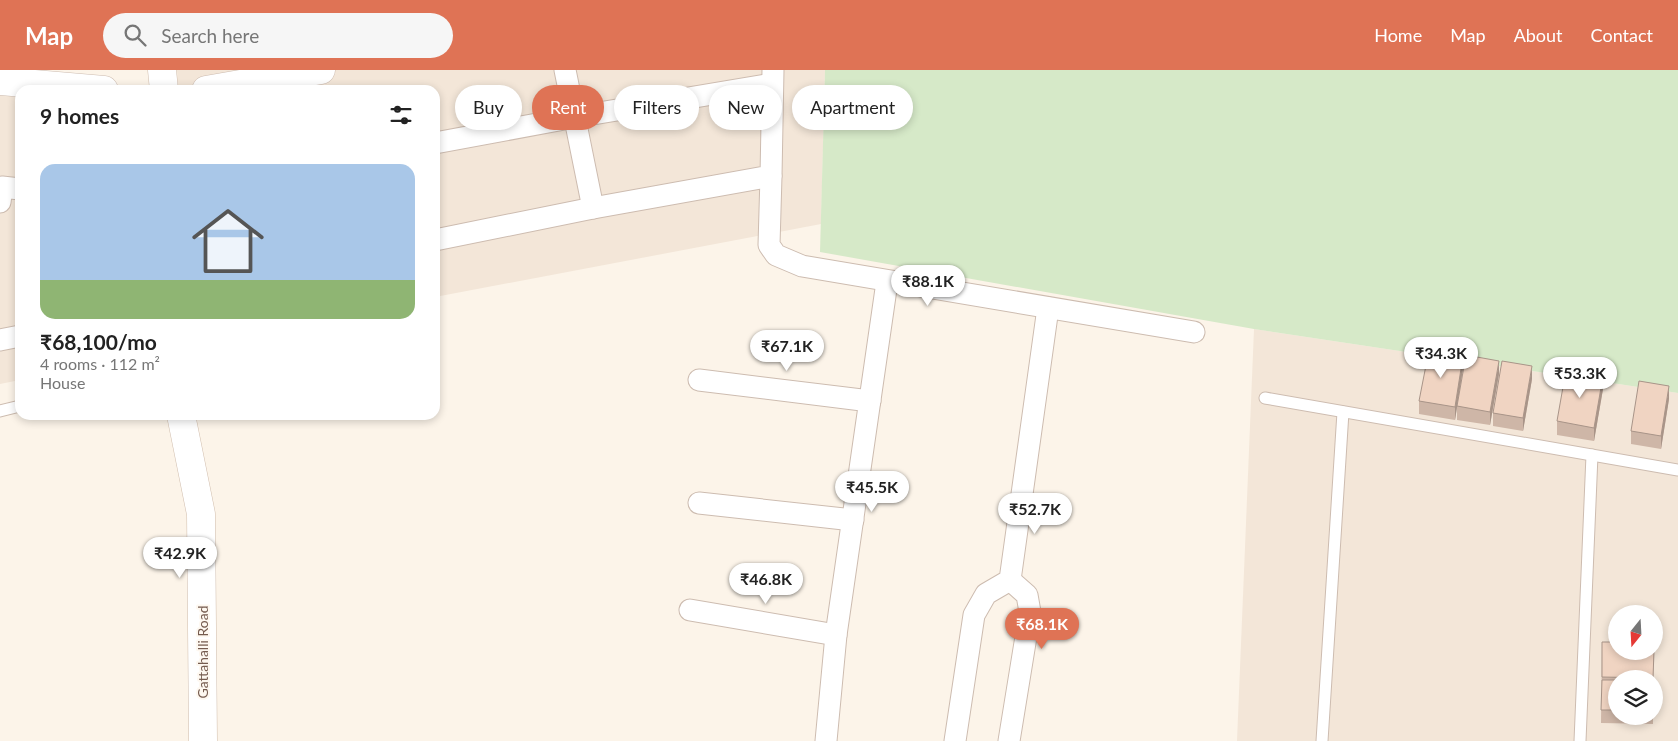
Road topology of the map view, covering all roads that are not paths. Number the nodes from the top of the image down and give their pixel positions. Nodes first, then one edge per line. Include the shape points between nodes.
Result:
1 (162, 70) edge
2 (321, 70) edge
3 (565, 70) edge
4 (268, 75) edge
5 (772, 77) edge
6 (0, 81) edge
7 (46, 85) edge
8 (164, 85) edge
9 (227, 85) edge
10 (568, 85) edge
11 (604, 111) edge
12 (532, 125) edge
13 (578, 130) edge
14 (440, 142) edge
15 (771, 176) junction
16 (15, 188) edge
17 (0, 202) edge
18 (593, 208) junction
19 (440, 239) edge
20 (887, 282) junction
21 (1048, 308) junction
22 (1194, 332) dead end
23 (15, 337) edge
24 (0, 340) edge
25 (699, 380) dead end
26 (1265, 398) dead end
27 (870, 401) junction
28 (15, 407) edge
29 (0, 410) edge
30 (1343, 412) junction
31 (182, 420) edge
32 (1592, 455) junction
33 (1678, 470) edge
34 (698, 503) dead end
35 (853, 520) junction
36 (1010, 580) junction
37 (690, 610) dead end
38 (836, 635) junction
39 (203, 741) edge
40 (826, 741) edge
41 (955, 741) edge
42 (1009, 741) edge
43 (1322, 741) edge
44 (1580, 741) edge

1 - 8 main road
2 - 4 main road
3 - 10 street
4 - 9 main road
5 - 11 street
5 - 15 street
6 - 7 main road
12 - 14 street
13 - 18 street
15 - 18 street
15 - 20 street via 769,246 776,255 802,266
16 - 17 street via 2,187
18 - 19 street
20 - 21 street
20 - 27 street
21 - 22 street
21 - 36 street
23 - 24 street
25 - 27 street
26 - 30 lane
27 - 35 street
28 - 29 lane
30 - 32 lane
30 - 43 lane
31 - 39 main road, Gattahalli Road via 201,514
32 - 33 lane
32 - 44 lane
34 - 35 street
35 - 38 street
36 - 41 street via 986,594 974,615
36 - 42 street via 1028,594 1030,612
37 - 38 street
38 - 40 street

